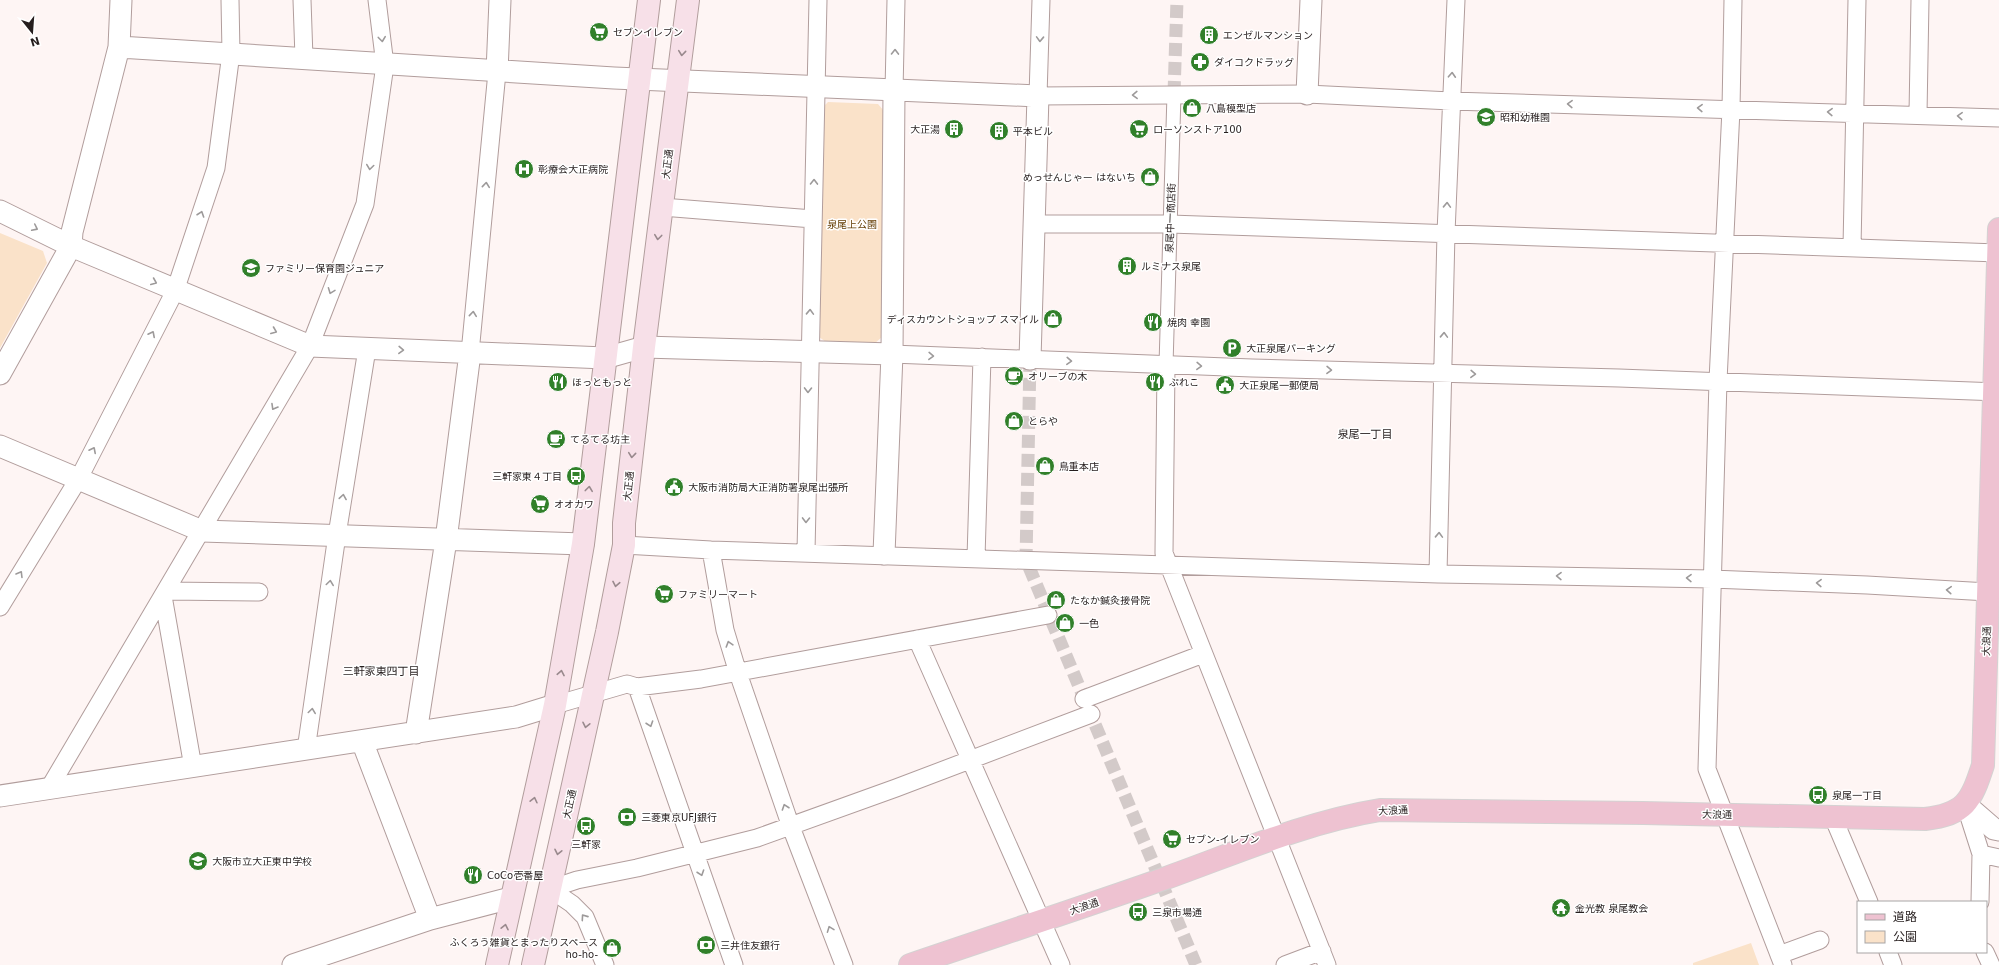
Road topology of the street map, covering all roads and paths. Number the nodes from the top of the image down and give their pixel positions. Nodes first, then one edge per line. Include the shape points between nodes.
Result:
1 (121, 0) edge
2 (230, 0) edge
3 (302, 0) edge
4 (377, 0) edge
5 (500, 0) edge
6 (649, 0) edge
7 (688, 0) edge
8 (818, 0) edge
9 (896, 0) edge
10 (1041, 0) edge
11 (1311, 0) edge
12 (1456, 0) edge
13 (1732, 0) edge
14 (1857, 0) edge
15 (1920, 0) edge
16 (119, 47) junction
17 (231, 53) junction
18 (304, 58) junction
19 (385, 65) junction
20 (497, 72) junction
21 (639, 80) junction
22 (678, 81) junction
23 (815, 88) junction
24 (894, 91) junction
25 (1174, 94) junction
26 (1307, 94) junction
27 (1038, 96) junction
28 (1451, 101) junction
29 (1731, 109) junction
30 (1854, 113) junction
31 (1918, 114) junction
32 (1999, 118) edge
33 (662, 207) junction
34 (0, 211) edge
35 (813, 219) junction
36 (1036, 224) junction
37 (1170, 224) junction
38 (1999, 229) edge
39 (1446, 233) junction
40 (1725, 244) junction
41 (71, 246) junction
42 (1852, 247) junction
43 (1998, 253) edge
44 (175, 291) junction
45 (310, 346) junction
46 (644, 347) junction
47 (367, 349) junction
48 (809, 351) junction
49 (470, 353) junction
50 (892, 354) junction
51 (982, 357) junction
52 (605, 358) junction
53 (1030, 359) junction
54 (1166, 365) junction
55 (0, 374) edge
56 (1443, 374) junction
57 (1718, 381) junction
58 (1996, 392) edge
59 (0, 446) edge
60 (79, 478) junction
61 (202, 531) junction
62 (337, 535) junction
63 (446, 540) junction
64 (583, 544) junction
65 (624, 545) junction
66 (712, 550) junction
67 (806, 552) junction
68 (884, 554) junction
69 (976, 558) junction
70 (1168, 564) junction
71 (1438, 574) junction
72 (1712, 579) junction
73 (259, 592) dead end
74 (1988, 592) junction
75 (165, 593) junction
76 (0, 607) edge
77 (1048, 615) dead end
78 (917, 639) junction
79 (1203, 654) junction
80 (738, 673) junction
81 (637, 687) junction
82 (593, 694) junction
83 (555, 705) junction
84 (416, 733) junction
85 (362, 741) junction
86 (306, 750) junction
87 (970, 760) junction
88 (193, 767) junction
89 (48, 790) junction
90 (0, 796) edge
91 (1965, 804) junction
92 (1724, 814) junction
93 (1833, 817) junction
94 (791, 827) junction
95 (1999, 830) edge
96 (1277, 838) junction
97 (695, 854) junction
98 (1981, 854) junction
99 (1999, 858) edge
100 (550, 889) junction
101 (511, 898) junction
102 (1868, 901) edge
103 (1980, 901) edge
104 (430, 919) junction
105 (1041, 921) junction
106 (1820, 940) dead end
107 (1888, 953) edge
108 (1985, 953) edge
109 (1324, 958) edge
110 (1781, 960) edge
111 (292, 965) edge
112 (497, 965) edge
113 (533, 965) edge
114 (605, 965) edge
115 (734, 965) edge
116 (844, 965) edge
117 (910, 965) edge
118 (1061, 965) edge
119 (1285, 965) edge
120 (1893, 965) edge
121 (1991, 965) edge

1 - 16 street
2 - 17 street
3 - 18 street
4 -> 19 street
5 - 20 street
6 - 21 main road
7 -> 22 main road, 大正通
8 - 23 street
24 -> 9 street
10 -> 27 street
11 - 26 street
28 -> 12 street
13 - 29 street
14 - 30 street
15 - 31 street
16 - 17 street
16 - 41 street via 72,232
17 - 18 street
44 -> 17 street via 216,168
18 - 19 street
19 - 20 street
19 -> 45 street via 365,204
20 - 21 street
49 -> 20 street
21 - 22 street
21 - 52 main road
22 - 23 street
22 - 33 main road, 大正通
23 - 24 street
35 -> 23 street
24 - 27 street
24 - 50 street
25 - 26 street
25 -> 27 street
25 - 37 street, 泉尾中一商店街
26 - 28 street
27 - 36 street
29 -> 28 street
39 -> 28 street
30 -> 29 street
29 - 40 street
30 - 31 street
30 - 42 street
32 -> 31 street
33 - 35 street
33 -> 46 main road, 大正通
34 -> 41 street
48 -> 35 street
36 - 37 street
36 - 53 street
37 - 39 street
37 - 54 street, 泉尾中一商店街
38 - 43 main road, 大浪通
39 - 40 street
56 -> 39 street
40 - 42 street
40 - 57 street
41 -> 44 street
41 - 55 street
42 - 43 street
43 - 58 main road, 大浪通
44 -> 45 street
60 -> 44 street
45 - 47 street
45 -> 61 street
46 - 48 street
46 - 52 street
46 -> 65 main road, 大正通 via 624,523
47 -> 49 street
62 -> 47 street
48 - 50 street
48 -> 67 street
49 - 52 street
49 - 63 street
50 -> 51 street
50 - 68 street
51 - 53 street
51 - 69 street
64 -> 52 main road
53 -> 54 street
54 -> 56 street
54 - 70 street via 1163,504 1164,553
56 -> 57 street
71 -> 56 street
57 - 58 street
57 - 72 street
58 - 74 main road, 大浪通
59 - 60 street
60 - 61 street
76 -> 60 street
61 - 62 street
61 - 75 street
62 - 63 street
86 -> 62 street
63 - 64 street
63 - 84 street
83 -> 64 main road
65 - 66 street
65 -> 82 main road, 大正通
66 - 67 street
80 -> 66 street via 725,630
67 - 68 street
68 - 69 street
69 - 70 street
70 - 71 street
70 - 79 street
72 -> 71 street
74 -> 72 street
72 - 92 street via 1707,769
73 - 75 street
74 - 91 main road, 大浪通 via 1983,765 1975,791
75 - 88 street
75 - 89 street
77 - 78 street
78 - 80 street
78 - 87 street
79 - 87 street
79 - 96 street
80 - 81 street
94 -> 80 street
81 - 82 street via 627,684
81 -> 97 street
82 - 83 street
82 -> 100 main road, 大正通
83 - 84 street via 516,717
101 -> 83 main road
84 - 85 street
85 - 86 street
85 - 104 street
86 - 88 street
87 - 94 street
87 - 105 street
88 - 89 street
89 - 90 street
91 - 93 main road, 大浪通 via 1954,813 1925,819
91 - 95 street via 1994,829
91 - 98 street
92 - 93 main road, 大浪通
92 - 96 main road, 大浪通 via 1380,810 1356,814
92 - 110 street
93 - 102 street
94 - 97 street
116 -> 94 street
96 - 105 main road, 大浪通
96 - 109 street
97 - 100 street via 577,880
97 -> 115 street
98 - 99 street
98 - 103 street
100 - 113 main road, 大正通
114 -> 100 street via 586,917
101 - 104 street
112 -> 101 main road
104 - 111 street
105 - 117 main road, 大浪通
105 - 118 street
106 - 110 street
107 - 120 street
108 - 121 street
109 - 119 street

